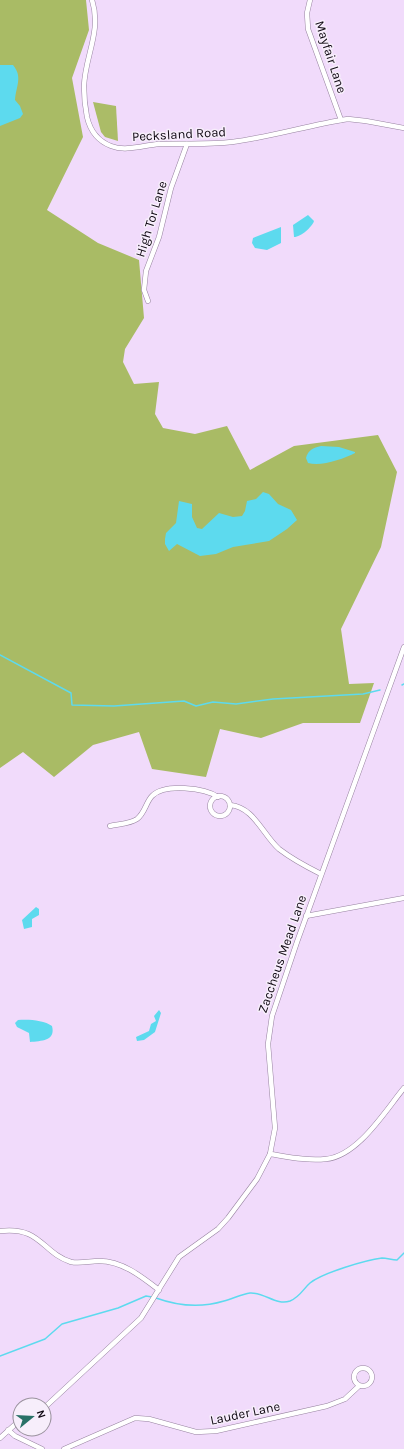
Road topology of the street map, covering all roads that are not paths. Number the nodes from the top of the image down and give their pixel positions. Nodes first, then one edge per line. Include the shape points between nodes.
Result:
1 (92, 0) edge
2 (310, 0) edge
3 (341, 120) junction
4 (404, 128) edge
5 (187, 144) junction
6 (148, 301) dead end
7 (404, 647) edge
8 (218, 797) junction
9 (230, 805) junction
10 (110, 826) dead end
11 (322, 874) junction
12 (404, 898) edge
13 (306, 916) junction
14 (404, 1088) edge
15 (270, 1154) junction
16 (0, 1231) edge
17 (158, 1292) junction
18 (359, 1386) junction
19 (52, 1400) edge
20 (12, 1427) edge
21 (8, 1430) junction
22 (0, 1438) edge
23 (42, 1449) edge
24 (64, 1449) edge

1 - 5 street, Pecksland Road via 96,16 95,35 84,86 88,118 94,133 104,143 122,149
2 - 3 street, Mayfair Lane via 307,13 308,29
3 - 4 street, Pecksland Road via 357,120
3 - 5 street, Pecksland Road via 232,142
5 - 6 street, High Tor Lane via 171,188 160,237 146,271 144,290
7 - 11 street, Zaccheus Mead Lane
8 - 9 street via 224,797
8 - 9 street via 213,800 211,806 217,816 227,813
8 - 10 street via 192,789 159,792 153,795 141,816
9 - 11 street via 239,806 249,814 279,848 306,867
11 - 13 street, Zaccheus Mead Lane
12 - 13 street
13 - 15 street, Zaccheus Mead Lane via 278,996 270,1029 269,1064 275,1128
14 - 15 street via 370,1131 344,1153 314,1160
15 - 17 street, Zaccheus Mead Lane via 257,1179 228,1218 179,1257
16 - 17 street via 20,1231 35,1236 60,1257 72,1262 117,1263
17 - 19 street, Zaccheus Mead Lane via 141,1318
18 - 18 street, Lauder Lane via 367,1386 371,1382 372,1374 367,1369 355,1372 354,1380
18 - 24 street, Lauder Lane via 345,1399 327,1406 216,1432 196,1432 149,1419 134,1418
20 - 21 street
21 - 22 street
21 - 23 street via 14,1436

